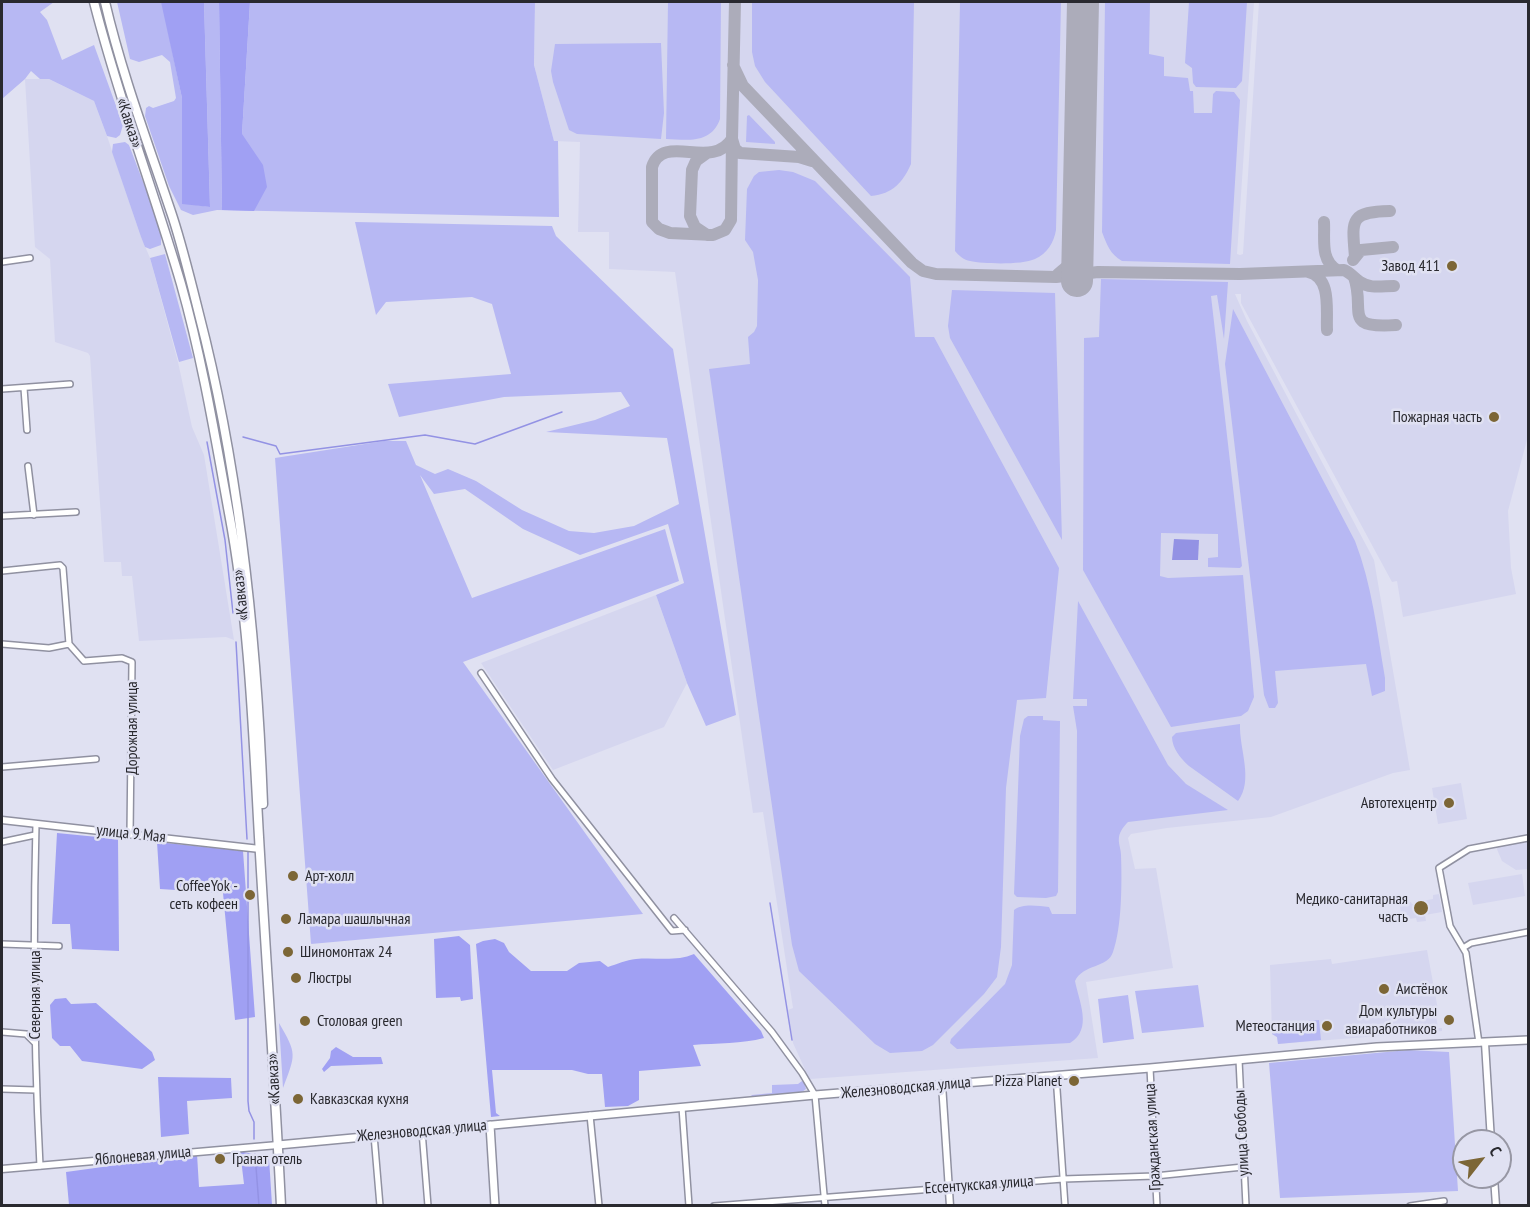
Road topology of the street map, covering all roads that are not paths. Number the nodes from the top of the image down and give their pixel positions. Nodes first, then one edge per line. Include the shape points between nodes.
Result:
1 (94, 2) edge
2 (105, 2) edge
3 (145, 134) junction
4 (145, 171) junction
5 (30, 258) dead end
6 (2, 262) edge
7 (188, 274) junction
8 (180, 284) junction
9 (70, 384) dead end
10 (24, 388) junction
11 (2, 389) edge
12 (27, 430) dead end
13 (28, 466) dead end
14 (76, 512) dead end
15 (34, 515) junction
16 (2, 516) edge
17 (2, 571) edge
18 (2, 644) edge
19 (69, 644) junction
20 (481, 673) dead end
21 (96, 759) dead end
22 (2, 767) edge
23 (2, 820) edge
24 (36, 824) junction
25 (130, 834) junction
26 (35, 835) junction
27 (1528, 838) edge
28 (2, 842) edge
29 (260, 849) junction
30 (674, 918) dead end
31 (685, 930) junction
32 (1528, 932) edge
33 (2, 944) edge
34 (35, 945) junction
35 (59, 946) dead end
36 (1463, 948) junction
37 (2, 1032) edge
38 (1528, 1040) edge
39 (35, 1043) junction
40 (1482, 1043) junction
41 (1239, 1060) junction
42 (1150, 1068) junction
43 (1056, 1075) junction
44 (942, 1084) junction
45 (2, 1089) edge
46 (36, 1090) junction
47 (815, 1095) junction
48 (682, 1107) junction
49 (590, 1116) junction
50 (490, 1125) junction
51 (1490, 1129) edge
52 (422, 1131) junction
53 (374, 1135) junction
54 (281, 1145) junction
55 (40, 1166) junction
56 (1243, 1167) junction
57 (2, 1168) edge
58 (1155, 1176) junction
59 (1063, 1179) junction
60 (949, 1187) junction
61 (1495, 1189) edge
62 (825, 1197) junction
63 (1444, 1201) dead end
64 (281, 1206) edge
65 (287, 1206) edge
66 (380, 1206) edge
67 (428, 1206) edge
68 (495, 1206) edge
69 (599, 1206) edge
70 (689, 1206) edge
71 (714, 1206) edge
72 (825, 1206) edge
73 (950, 1206) edge
74 (1065, 1206) edge
75 (1157, 1206) edge
76 (1246, 1206) edge
77 (1410, 1206) edge
78 (1496, 1206) edge

1 - 4 highway, «Кавказ»
2 - 3 highway, «Кавказ»
3 - 4 highway via 167,215 162,213
3 - 7 highway, «Кавказ»
4 - 8 highway, «Кавказ»
5 - 6 street
7 - 8 highway via 173,237
7 - 54 highway, «Кавказ» via 214,382 245,560 261,771
8 - 29 highway, «Кавказ» via 200,363 239,568
9 - 10 street
10 - 11 street
10 - 12 street
13 - 15 street
14 - 15 street
15 - 16 street
17 - 19 street via 60,565 63,568
18 - 19 street via 49,648
19 - 25 street, Дорожная улица via 84,661 122,658 132,662
20 - 31 street via 552,779 672,931
21 - 22 street
23 - 24 street, улица 9 Мая
24 - 25 street, улица 9 Мая
24 - 26 street, Северная улица
25 - 29 street, улица 9 Мая
26 - 28 street
26 - 34 street, Северная улица
27 - 36 street via 1469,849 1439,868 1450,926
29 - 54 highway, «Кавказ»
30 - 31 street
31 - 47 street via 772,1032
32 - 36 street
33 - 34 street
34 - 35 street
34 - 39 street, Северная улица
36 - 40 street
37 - 39 street via 26,1034
38 - 40 main road, Железноводская улица
39 - 46 street, Северная улица
40 - 41 main road, Железноводская улица via 1377,1047
40 - 51 street
41 - 42 main road, Железноводская улица
41 - 56 street, улица Свободы
42 - 43 main road, Железноводская улица
42 - 58 street, Гражданская улица
43 - 44 main road, Железноводская улица
43 - 59 street
44 - 47 main road, Железноводская улица
44 - 60 street
45 - 46 street
46 - 55 street, Северная улица
47 - 48 main road, Железноводская улица
47 - 62 street
48 - 49 main road, Железноводская улица
48 - 70 street
49 - 50 main road, Железноводская улица
49 - 69 street
50 - 52 main road, Железноводская улица
50 - 68 main road
52 - 53 main road, Железноводская улица
52 - 67 street
53 - 54 main road, Железноводская улица
53 - 66 street
54 - 55 street, Яблоневая улица
54 - 64 highway, «Кавказ»
54 - 65 highway
55 - 57 street, Яблоневая улица
56 - 58 street, Ессентукская улица
56 - 76 street, улица Свободы
58 - 59 street, Ессентукская улица
58 - 75 street, Гражданская улица
59 - 60 street, Ессентукская улица
59 - 74 street
60 - 62 street, Ессентукская улица
60 - 73 street
61 - 78 street
62 - 71 street, Ессентукская улица
62 - 72 street
63 - 77 street

